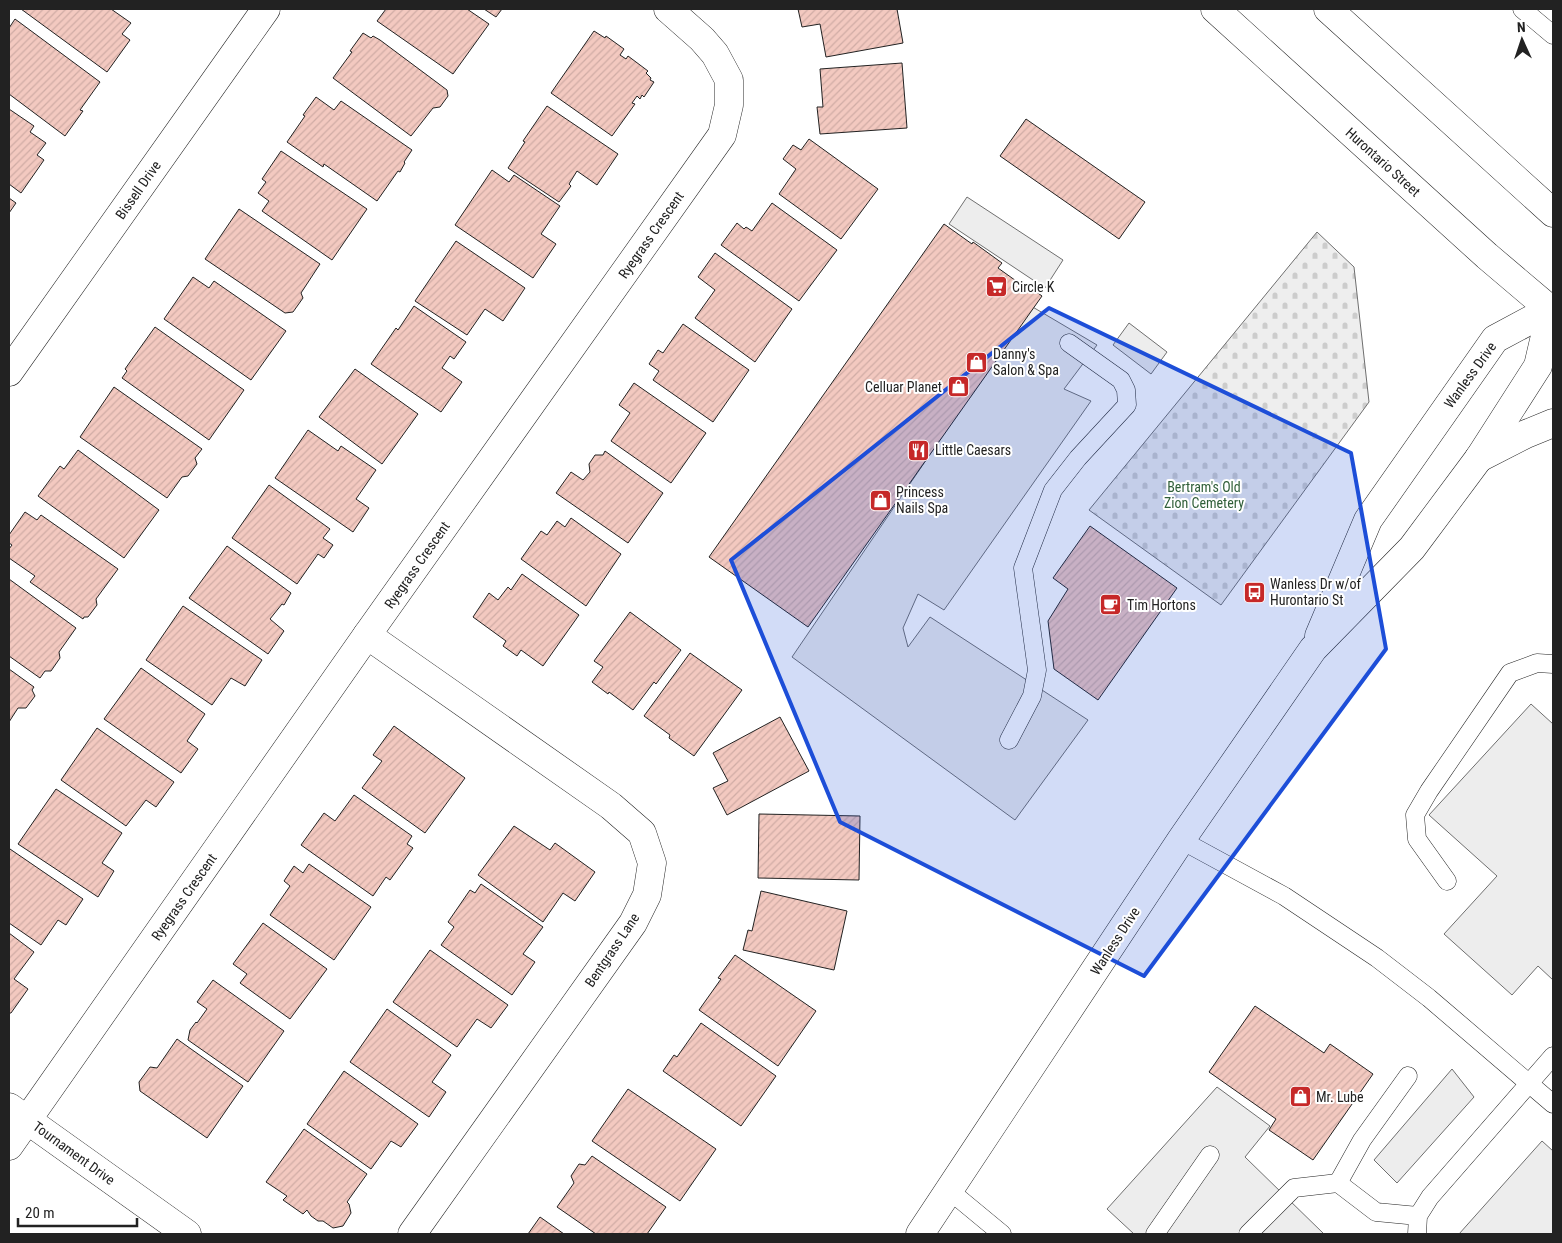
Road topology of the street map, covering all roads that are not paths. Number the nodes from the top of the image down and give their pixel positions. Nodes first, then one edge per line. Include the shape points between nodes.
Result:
1 (266, 9) edge
2 (668, 9) edge
3 (1215, 9) edge
4 (1328, 9) edge
5 (1522, 9) edge
6 (1553, 35) edge
7 (1553, 213) edge
8 (1553, 310) edge
9 (1069, 343) dead end
10 (9, 372) edge
11 (1553, 423) edge
12 (1479, 458) junction
13 (367, 635) junction
14 (1313, 649) junction
15 (1553, 664) edge
16 (1009, 740) dead end
17 (1181, 840) junction
18 (1447, 881) dead end
19 (1553, 1056) edge
20 (1408, 1076) dead end
21 (1529, 1084) junction
22 (1553, 1104) edge
23 (18, 1113) edge
24 (9, 1146) edge
25 (1210, 1155) dead end
26 (1338, 1184) junction
27 (950, 1191) junction
28 (1418, 1216) junction
29 (187, 1234) edge
30 (412, 1234) edge
31 (920, 1234) edge
32 (1002, 1234) edge
33 (1155, 1234) edge
34 (1248, 1234) edge
35 (1417, 1234) edge

1 - 10 street, Bissell Drive
2 - 13 street, Ryegrass Crescent via 715,54 728,80 729,105 722,135
3 - 8 street, Hurontario Street via 1493,262
4 - 7 street
5 - 6 lane
8 - 12 street, Wanless Drive via 1538,366
8 - 14 street, Wanless Drive via 1495,339 1406,464 1368,520
9 - 16 lane via 1121,380 1126,390 1127,405 1053,490 1023,568 1037,670 1032,696
11 - 12 street
12 - 14 street, Wanless Drive via 1412,548
13 - 23 street, Ryegrass Crescent
13 - 30 street, Bentgrass Lane via 612,806 642,833 652,863 647,895 633,923
14 - 17 street, Wanless Drive
15 - 18 lane via 1537,663 1510,673 1416,815 1417,839
17 - 21 lane via 1284,896 1376,958 1429,998
17 - 27 street, Wanless Drive
19 - 21 lane
20 - 26 lane via 1362,1140
21 - 22 lane
21 - 28 lane via 1430,1197
23 - 24 street, Ryegrass Crescent
23 - 29 street, Tournament Drive
25 - 33 lane
26 - 28 lane via 1376,1212
26 - 34 lane via 1294,1188
27 - 31 street, Wanless Drive
27 - 32 lane
28 - 35 lane

